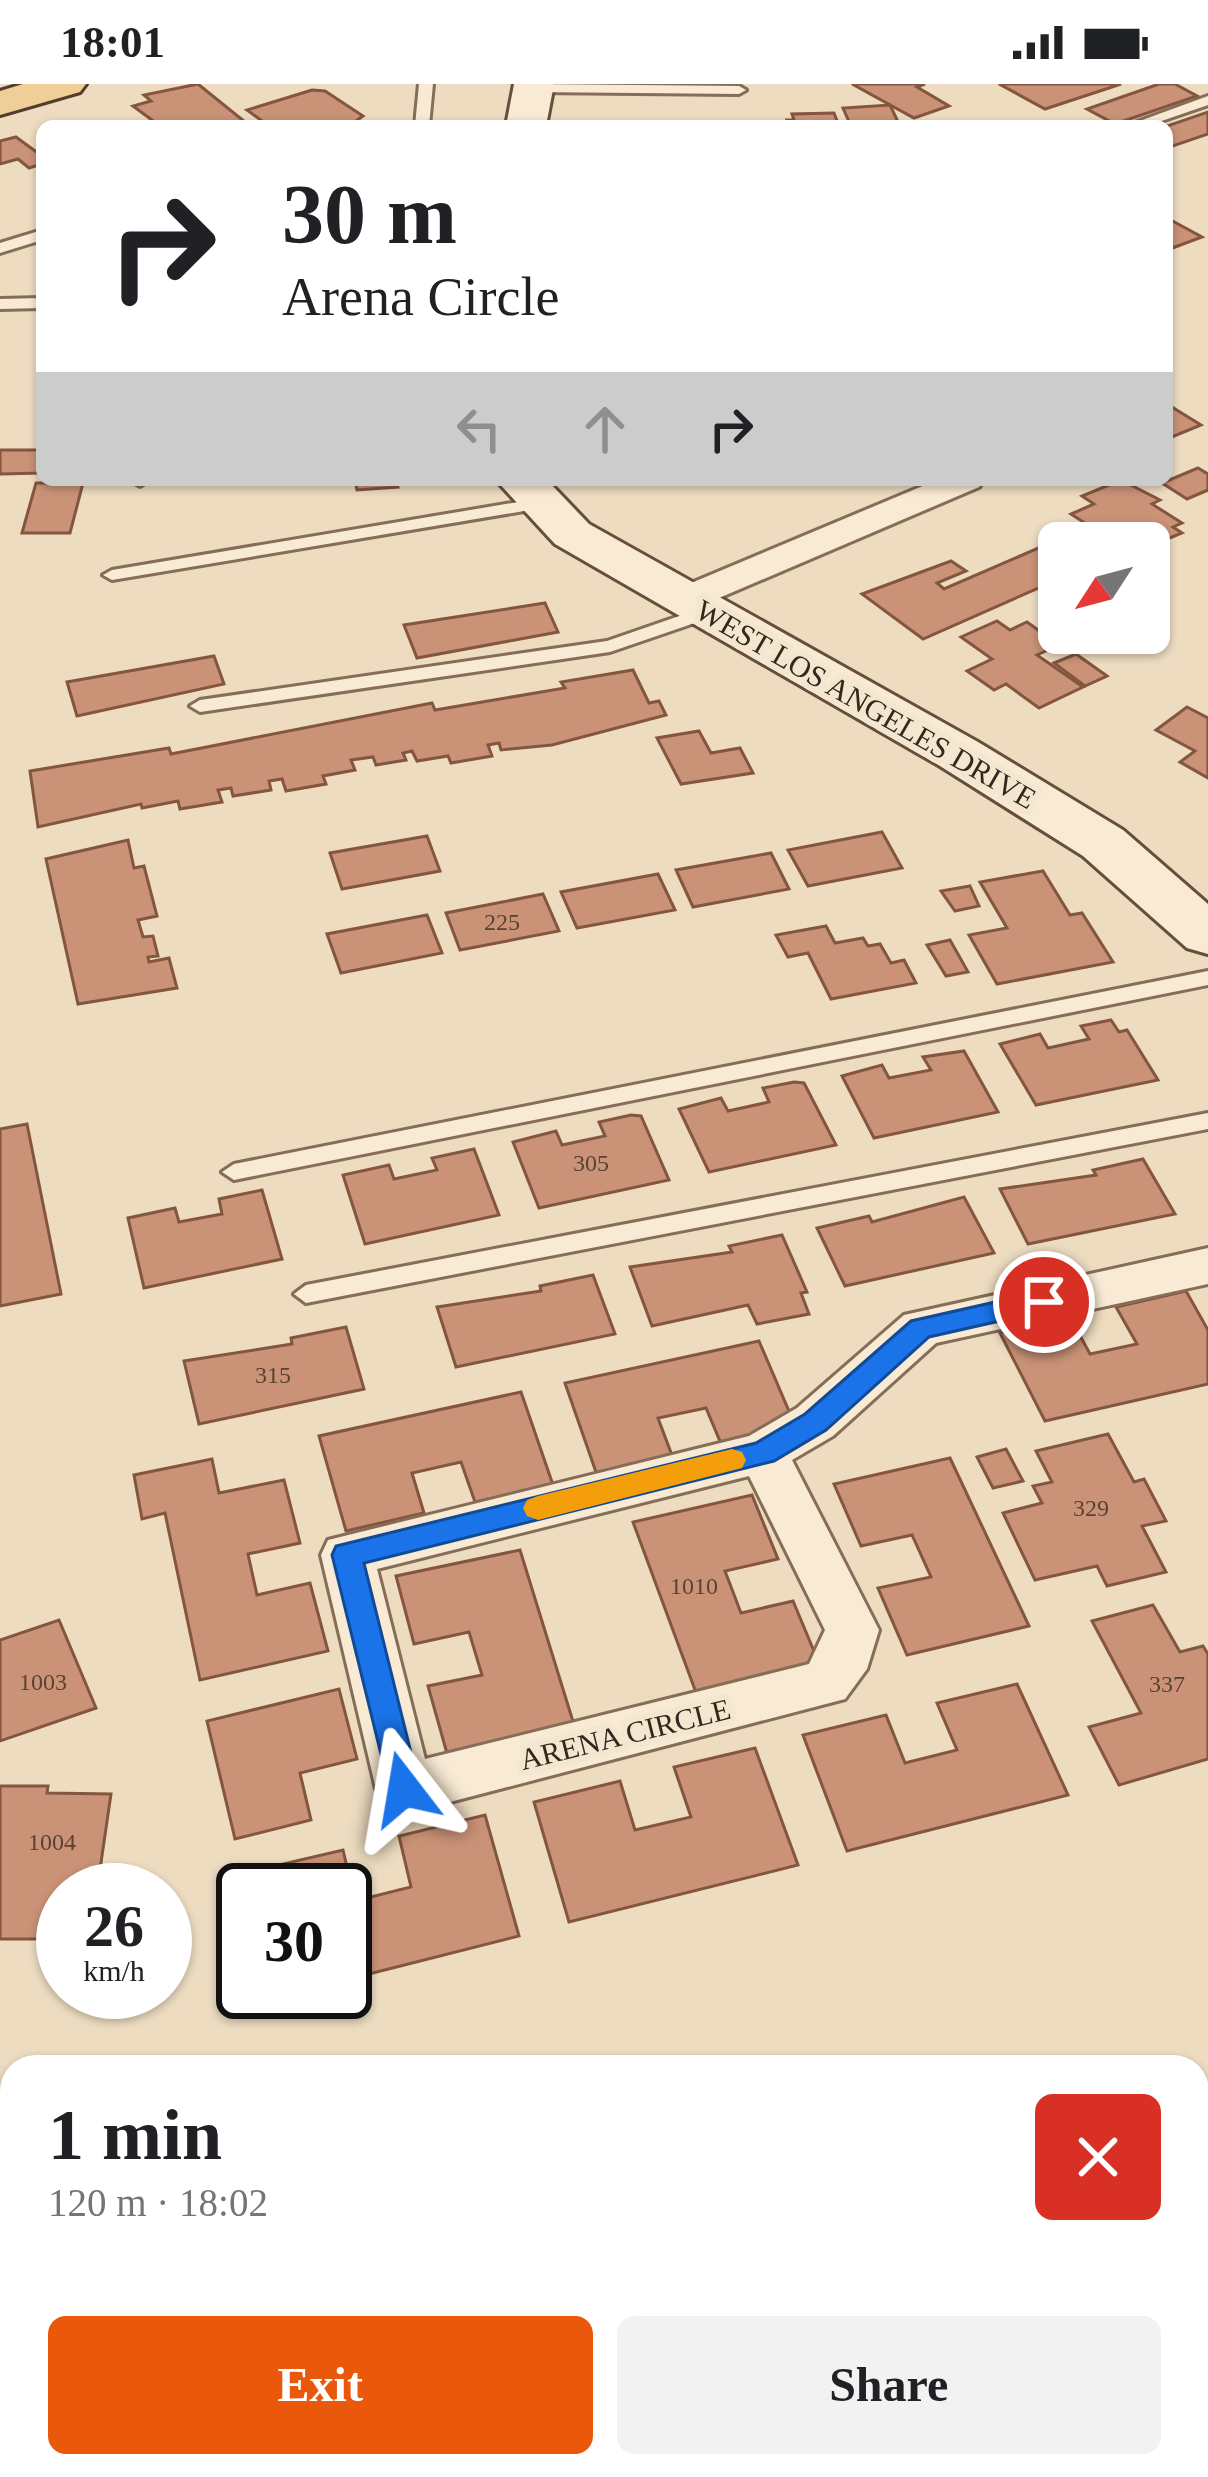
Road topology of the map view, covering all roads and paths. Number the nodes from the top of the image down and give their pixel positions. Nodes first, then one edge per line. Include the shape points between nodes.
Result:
1 (66, 84) edge
2 (426, 84) edge
3 (739, 90) dead end
4 (531, 99) edge
5 (1208, 100) edge
6 (0, 103) edge
7 (423, 120) edge
8 (1150, 120) edge
9 (36, 238) edge
10 (0, 248) edge
11 (36, 303) edge
12 (0, 304) edge
13 (954, 486) edge
14 (531, 492) edge
15 (112, 575) dead end
16 (698, 605) junction
17 (200, 706) dead end
18 (1208, 935) edge
19 (1208, 978) edge
20 (1208, 1121) edge
21 (234, 1172) dead end
22 (1208, 1266) edge
23 (306, 1294) dead end
24 (764, 1453) junction

1 - 6 main road
2 - 7 lane
3 - 4 lane
5 - 8 lane
9 - 10 lane
11 - 12 lane
13 - 16 street
14 - 15 lane
14 - 16 main road, WEST LOS ANGELES DRIVE via 572,534
16 - 17 lane via 610,646
16 - 18 main road, WEST LOS ANGELES DRIVE via 1102,844
19 - 21 lane
20 - 23 lane
22 - 24 street, ARENA CIRCLE via 921,1328 815,1422
24 - 24 street, ARENA CIRCLE via 347,1555 404,1789 826,1683 840,1669 852,1630

